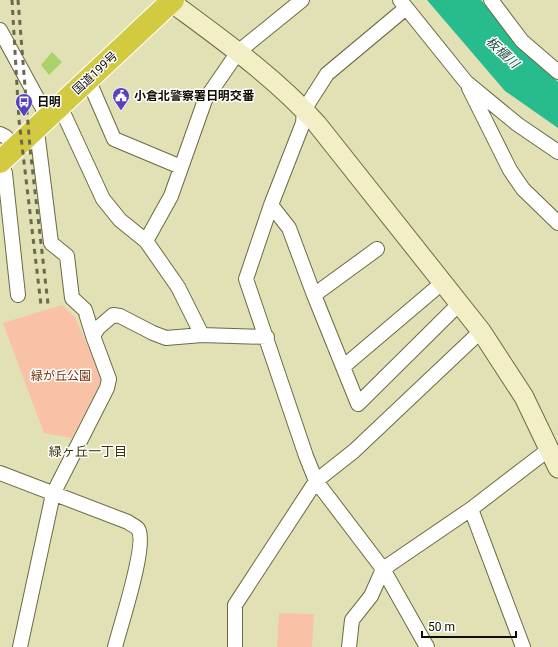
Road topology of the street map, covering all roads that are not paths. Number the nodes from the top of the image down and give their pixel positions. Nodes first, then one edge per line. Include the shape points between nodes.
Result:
1 (302, 0) edge
2 (491, 0) edge
3 (167, 1) edge
4 (403, 4) edge
5 (0, 30) edge
6 (238, 52) junction
7 (558, 72) edge
8 (88, 79) junction
9 (466, 82) junction
10 (51, 106) junction
11 (304, 110) junction
12 (2, 137) edge
13 (38, 139) dead end
14 (558, 152) edge
15 (0, 163) edge
16 (181, 167) junction
17 (271, 205) junction
18 (558, 222) edge
19 (146, 241) junction
20 (377, 249) dead end
21 (442, 283) junction
22 (18, 295) dead end
23 (314, 295) junction
24 (459, 304) junction
25 (481, 331) junction
26 (202, 335) junction
27 (93, 336) junction
28 (267, 337) junction
29 (343, 368) junction
30 (548, 450) junction
31 (558, 468) edge
32 (0, 473) edge
33 (316, 481) junction
34 (53, 494) junction
35 (470, 509) junction
36 (383, 569) junction
37 (20, 647) edge
38 (115, 647) edge
39 (236, 647) edge
40 (349, 647) edge
41 (427, 647) edge
42 (523, 647) edge

1 - 6 street
2 - 7 street via 522,41
3 - 6 street
3 - 8 highway, 国道199号
3 - 10 highway, 国道199号
4 - 9 street
4 - 11 street via 327,74
5 - 10 street
6 - 11 street
6 - 16 street via 205,100
8 - 10 highway, 国道199号
8 - 16 street via 114,139
9 - 14 street via 517,124
9 - 18 street via 510,170 523,188
10 - 12 highway, 国道199号
10 - 15 highway, 国道199号
10 - 19 street via 103,200 120,220
11 - 17 street via 303,123
11 - 21 street via 355,170
13 - 27 street via 51,243 67,256 72,298 85,310
15 - 22 street via 5,173
16 - 19 street via 171,196
17 - 23 street via 289,228
17 - 28 street via 246,279
19 - 26 street via 178,287
20 - 23 street
21 - 24 street
21 - 29 street
23 - 29 street
24 - 25 street
24 - 29 street via 358,404
25 - 30 street via 524,398
25 - 33 street via 354,451
26 - 27 street via 166,338 113,315
26 - 28 street
27 - 34 street via 109,379 108,388
28 - 33 street
30 - 31 street
30 - 35 street
32 - 34 street
33 - 36 street
33 - 39 street via 235,606
34 - 37 street
34 - 38 street via 138,528 141,540 139,557
35 - 36 street
35 - 42 street
36 - 40 street via 371,596 352,620
36 - 41 street

